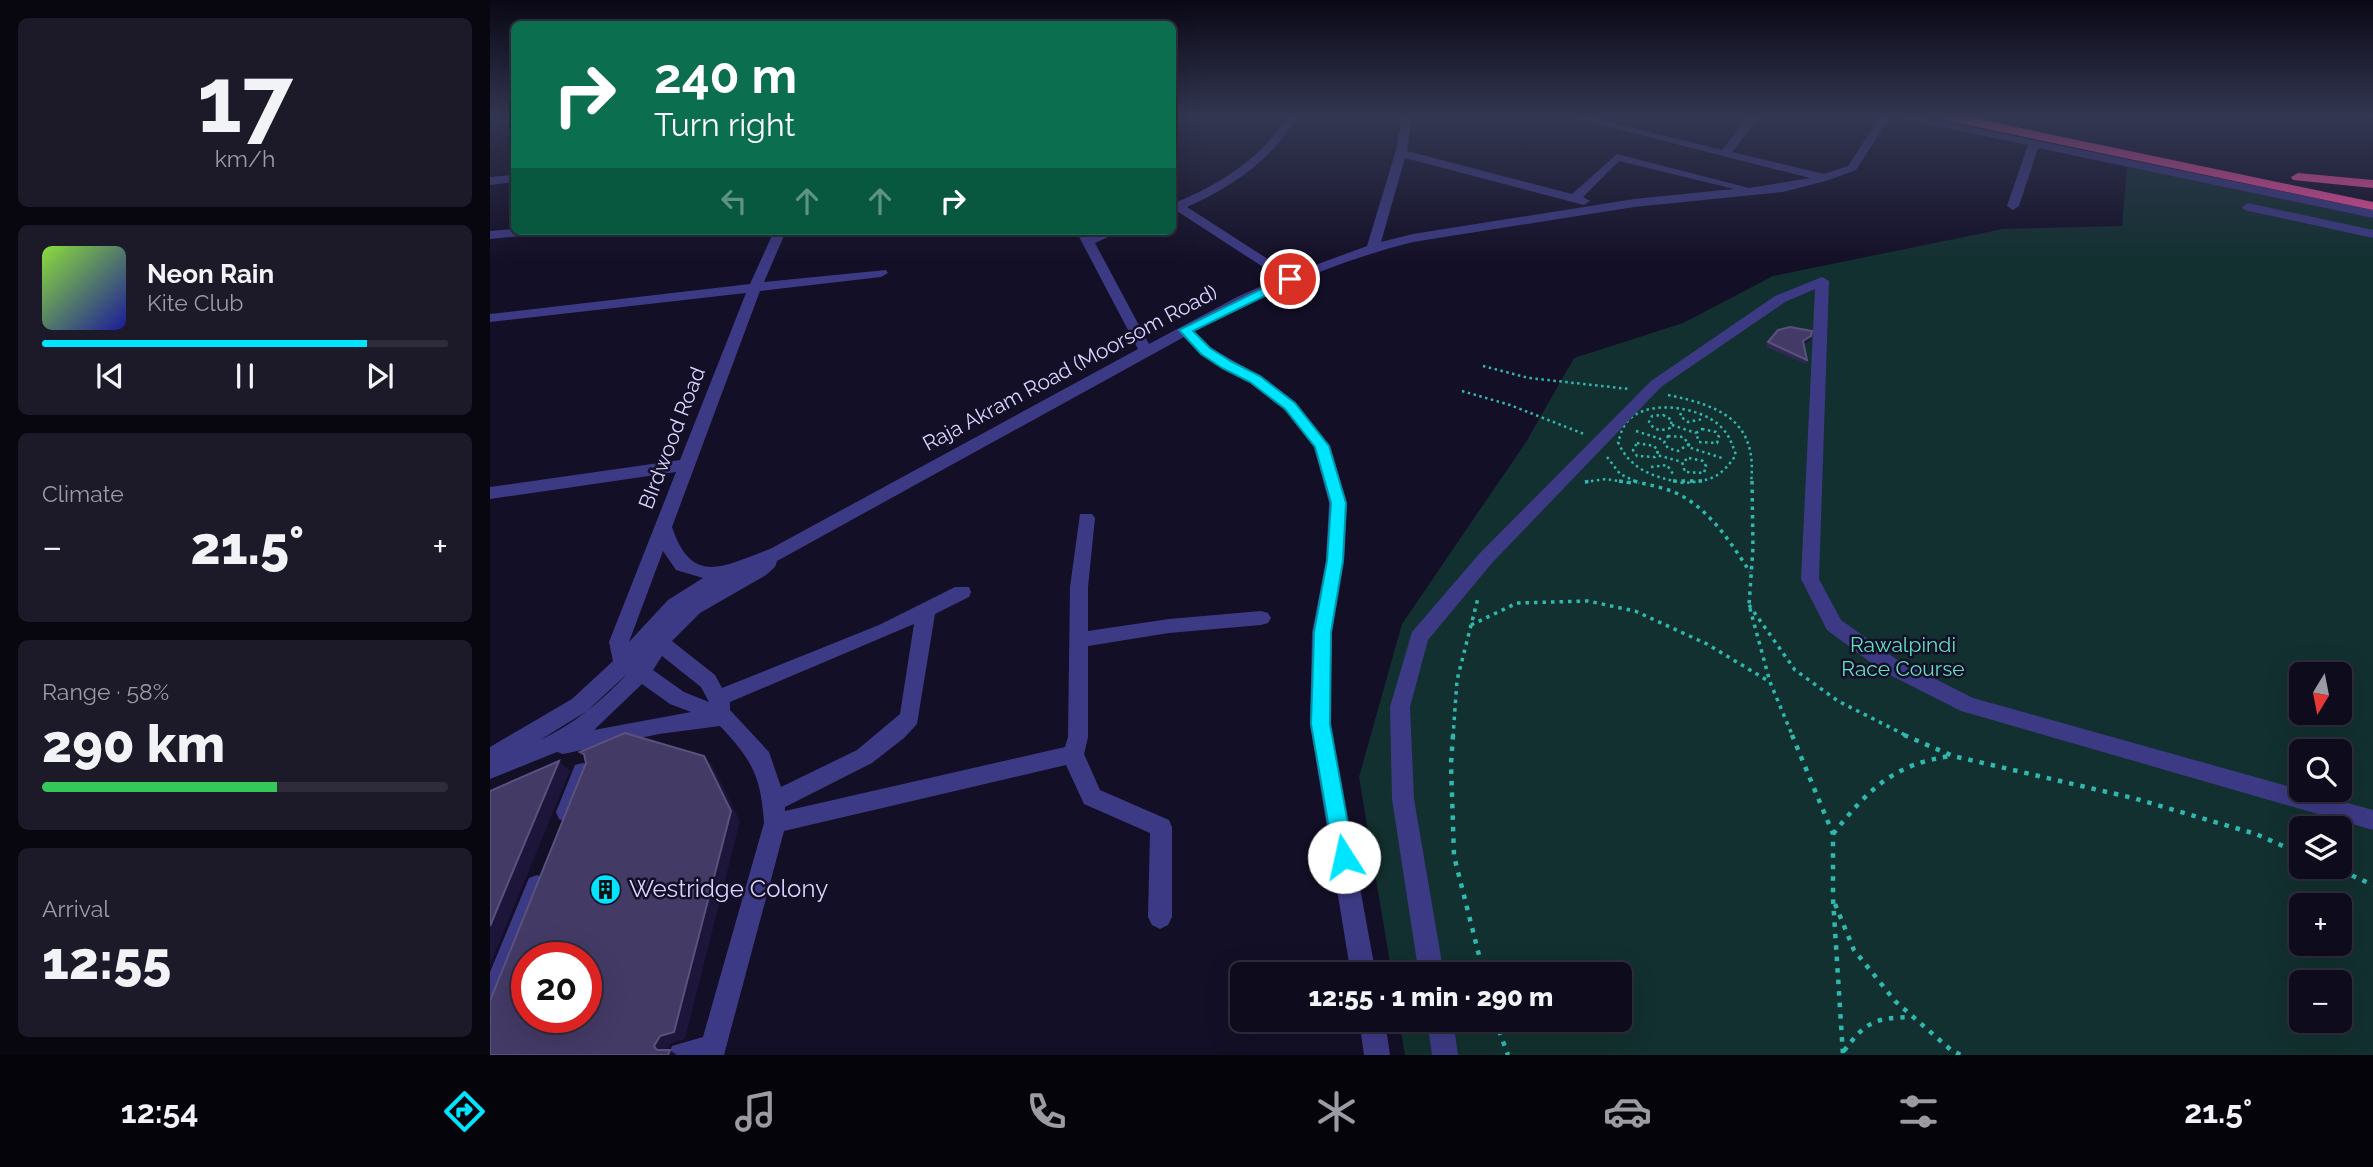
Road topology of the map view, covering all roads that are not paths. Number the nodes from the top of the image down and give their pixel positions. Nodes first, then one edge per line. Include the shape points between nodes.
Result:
1 (1248, 166) edge
2 (1396, 166) edge
3 (1451, 166) edge
4 (1608, 166) edge
5 (1655, 166) edge
6 (1778, 166) edge
7 (1853, 166) edge
8 (2026, 166) edge
9 (2142, 166) edge
10 (2184, 166) edge
11 (2245, 166) edge
12 (2298, 177) junction
13 (1825, 178) junction
14 (511, 179) edge
15 (490, 181) edge
16 (2373, 184) edge
17 (1756, 191) junction
18 (2373, 193) edge
19 (1575, 198) junction
20 (1591, 203) dead end
21 (2013, 206) dead end
22 (2373, 206) edge
23 (2248, 207) dead end
24 (1176, 208) edge
25 (2373, 214) edge
26 (511, 233) edge
27 (2373, 234) edge
28 (490, 235) edge
29 (778, 235) edge
30 (1085, 236) edge
31 (1373, 248) junction
32 (881, 273) dead end
33 (1290, 279) junction
34 (755, 287) junction
35 (490, 318) edge
36 (1185, 330) junction
37 (1146, 351) junction
38 (685, 466) junction
39 (490, 494) edge
40 (1086, 518) dead end
41 (662, 525) junction
42 (776, 554) junction
43 (727, 574) junction
44 (962, 592) dead end
45 (926, 610) junction
46 (1261, 618) dead end
47 (626, 625) junction
48 (654, 639) junction
49 (1080, 640) junction
50 (633, 668) junction
51 (721, 707) junction
52 (549, 748) junction
53 (1073, 754) junction
54 (490, 758) edge
55 (490, 771) edge
56 (583, 772) edge
57 (774, 812) junction
58 (2373, 820) edge
59 (560, 830) edge
60 (547, 865) edge
61 (1160, 917) dead end
62 (1362, 962) edge
63 (1430, 962) edge
64 (490, 1003) edge
65 (1374, 1032) edge
66 (1442, 1032) edge
67 (712, 1052) edge
68 (681, 1055) edge
69 (1377, 1055) edge
70 (1445, 1055) edge

1 - 24 street
2 - 31 street
3 - 19 street
4 - 19 street
5 - 17 street
6 - 13 street
7 - 13 street, Raja Akram Road (Moorsom Road)
8 - 21 street
9 - 25 street
10 - 22 highway
11 - 12 highway
12 - 16 highway
12 - 18 highway
13 - 17 street, Raja Akram Road (Moorsom Road)
14 - 15 street
17 - 31 street, Raja Akram Road (Moorsom Road) via 1621,205
19 - 20 street
23 - 27 street
24 - 33 street
26 - 28 street
29 - 34 street, BIrdwood Road
30 - 37 street
31 - 33 street, Raja Akram Road (Moorsom Road)
32 - 34 street
33 - 36 street, Raja Akram Road (Moorsom Road)
34 - 35 street
34 - 38 street, BIrdwood Road
36 - 37 street, Raja Akram Road (Moorsom Road)
36 - 62 street via 1206,351 1290,406 1322,446 1338,503 1335,561 1322,632 1320,724
37 - 42 street, Raja Akram Road (Moorsom Road)
38 - 39 street
38 - 41 street, BIrdwood Road
40 - 49 street via 1079,587
41 - 43 street via 672,554 688,571
41 - 47 street, BIrdwood Road
42 - 43 street, Raja Akram Road (Moorsom Road)
42 - 48 street via 752,576 684,615
43 - 48 street, Raja Akram Road (Moorsom Road) via 675,604
44 - 45 street
45 - 51 street
45 - 57 street via 910,718 899,732
46 - 49 street
47 - 48 street
47 - 50 street, BIrdwood Road via 621,657
48 - 50 street
48 - 51 street via 708,681
49 - 53 street via 1079,737
50 - 51 street via 677,698
50 - 52 street via 624,692 587,724
50 - 54 street via 566,715
51 - 52 street
51 - 57 street via 761,760
52 - 55 street
53 - 57 street
53 - 61 street via 1092,797 1161,827
56 - 59 street
57 - 67 street
58 - 63 street via 1968,705 1889,665 1834,625 1810,579 1822,281 1780,299 1649,391 1486,558 1419,637 1400,707 1403,799
60 - 64 street
65 - 69 street
66 - 70 street
67 - 68 street

